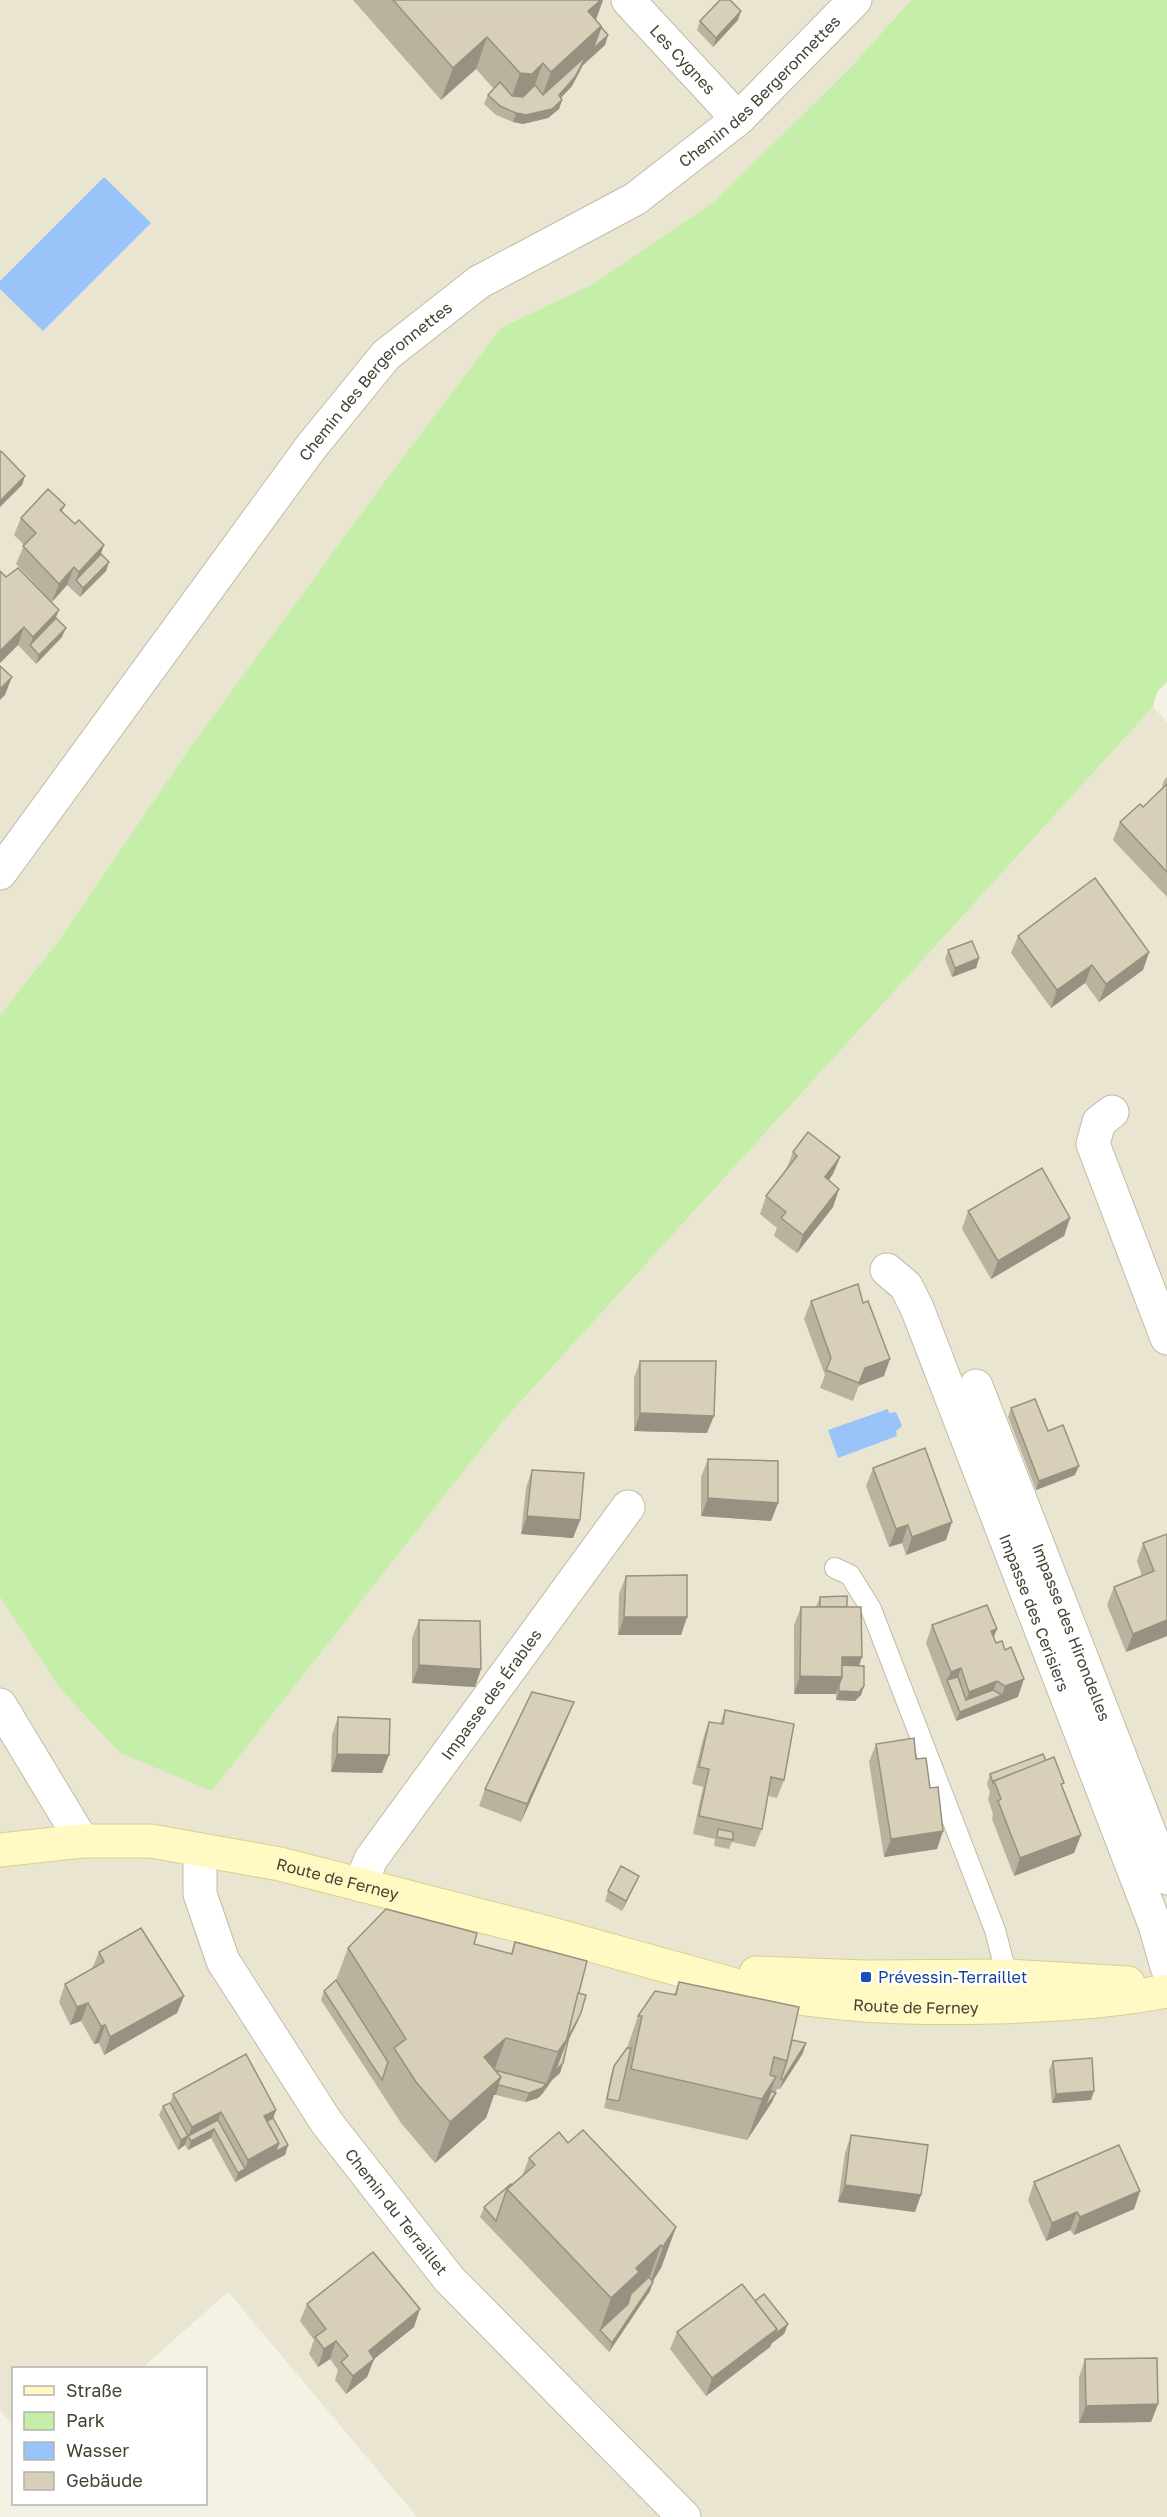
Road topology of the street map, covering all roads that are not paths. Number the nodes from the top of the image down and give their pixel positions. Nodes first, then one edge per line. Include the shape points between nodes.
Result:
1 (628, 0) edge
2 (855, 0) edge
3 (738, 120) junction
4 (0, 873) edge
5 (1112, 1112) dead end
6 (887, 1270) dead end
7 (1167, 1338) edge
8 (976, 1386) dead end
9 (628, 1507) dead end
10 (835, 1568) dead end
11 (0, 1705) edge
12 (82, 1841) junction
13 (200, 1850) junction
14 (0, 1851) edge
15 (1167, 1878) edge
16 (360, 1885) junction
17 (668, 1966) junction
18 (1167, 1967) edge
19 (1007, 1976) junction
20 (1167, 1989) edge
21 (684, 2517) edge

1 - 3 street, Les Cygnes
2 - 3 street, Chemin des Bergeronnettes
3 - 4 street, Chemin des Bergeronnettes via 635,199 479,282 386,355 311,447
5 - 7 street via 1099,1122 1093,1144
6 - 18 street, Impasse des Cerisiers via 906,1286 917,1308 1151,1914
8 - 15 street, Impasse des Hirondelles
9 - 16 street, Impasse des Érables via 371,1859
10 - 19 lane via 850,1575 871,1609 994,1930
11 - 12 street
12 - 13 main road, Route de Ferney via 151,1841
12 - 14 main road, Route de Ferney
13 - 16 main road, Route de Ferney via 280,1864
13 - 21 street, Chemin du Terraillet via 200,1893 223,1961 327,2123 449,2279
16 - 17 main road, Route de Ferney
17 - 19 main road, Route de Ferney via 866,1977
17 - 20 main road, Route de Ferney via 774,1995 932,2008 1092,2003
19 - 20 main road, Route de Ferney

